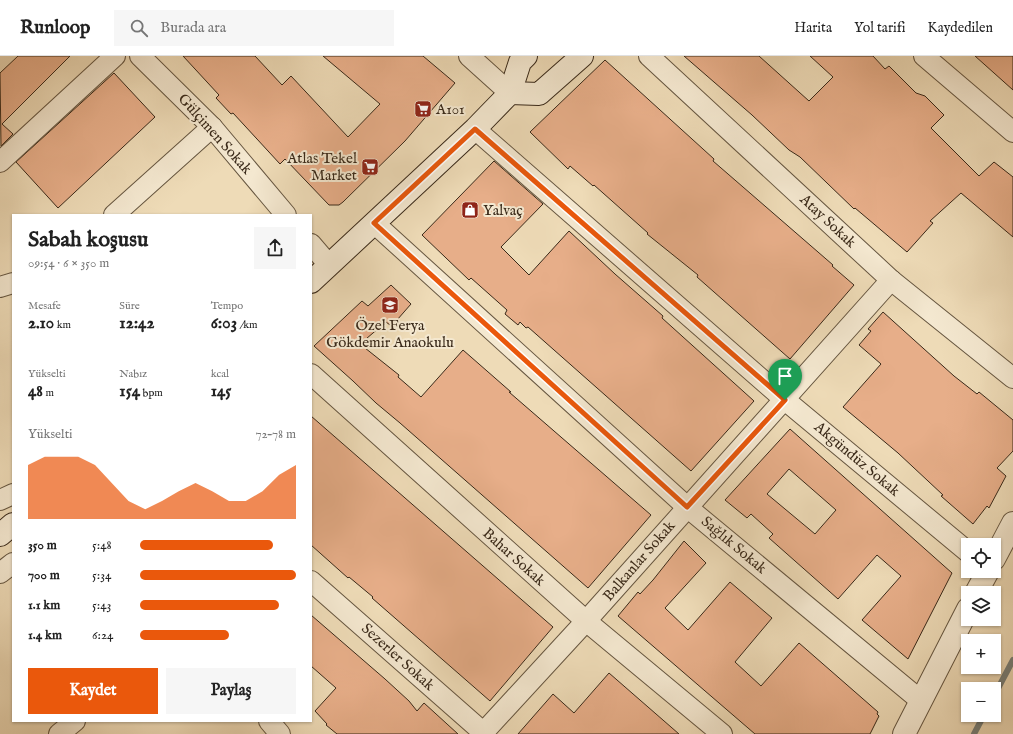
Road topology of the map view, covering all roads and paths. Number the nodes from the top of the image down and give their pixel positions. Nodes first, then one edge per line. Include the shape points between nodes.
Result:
1 (115, 56) edge
2 (140, 56) edge
3 (469, 56) edge
4 (526, 56) edge
5 (582, 56) edge
6 (649, 56) edge
7 (924, 56) edge
8 (510, 93) junction
9 (212, 127) junction
10 (475, 129) junction
11 (1013, 132) edge
12 (0, 162) edge
13 (115, 214) edge
14 (285, 214) edge
15 (374, 223) junction
16 (312, 245) edge
17 (329, 265) junction
18 (891, 280) junction
19 (312, 281) edge
20 (12, 284) edge
21 (0, 287) edge
22 (312, 375) edge
23 (1012, 375) edge
24 (785, 400) junction
25 (12, 494) edge
26 (0, 500) edge
27 (687, 507) junction
28 (1013, 523) edge
29 (12, 525) edge
30 (0, 535) edge
31 (961, 546) edge
32 (1001, 546) edge
33 (12, 564) edge
34 (0, 573) edge
35 (312, 582) edge
36 (586, 621) junction
37 (961, 622) edge
38 (920, 700) junction
39 (74, 722) edge
40 (270, 722) edge
41 (59, 734) edge
42 (280, 734) edge
43 (483, 734) edge
44 (722, 734) edge
45 (904, 734) edge

1 - 12 street
2 - 9 street, Gülçimen Sokak
3 - 8 street
4 - 8 main road via 520,62
5 - 8 main road via 539,94
6 - 18 street, Atay Sokak
7 - 11 street
8 - 10 main road
9 - 13 street
9 - 14 street, Gülçimen Sokak
10 - 15 main road
10 - 24 street, Akgündüz Sokak
15 - 17 main road
15 - 27 street, Sağlık Sokak
16 - 17 street
17 - 19 main road
18 - 23 street, Atay Sokak
18 - 24 street, Balkanlar Sokak
20 - 21 street
22 - 36 street, Bahar Sokak
24 - 27 street, Balkanlar Sokak
24 - 31 street, Akgündüz Sokak
25 - 26 street
27 - 36 street, Balkanlar Sokak
27 - 38 street, Sağlık Sokak
28 - 32 main road
29 - 30 main road
33 - 34 street
35 - 43 street, Sezerler Sokak
36 - 43 street, Balkanlar Sokak
36 - 44 street, Bahar Sokak
37 - 38 main road
38 - 45 main road
39 - 41 street
40 - 42 street

